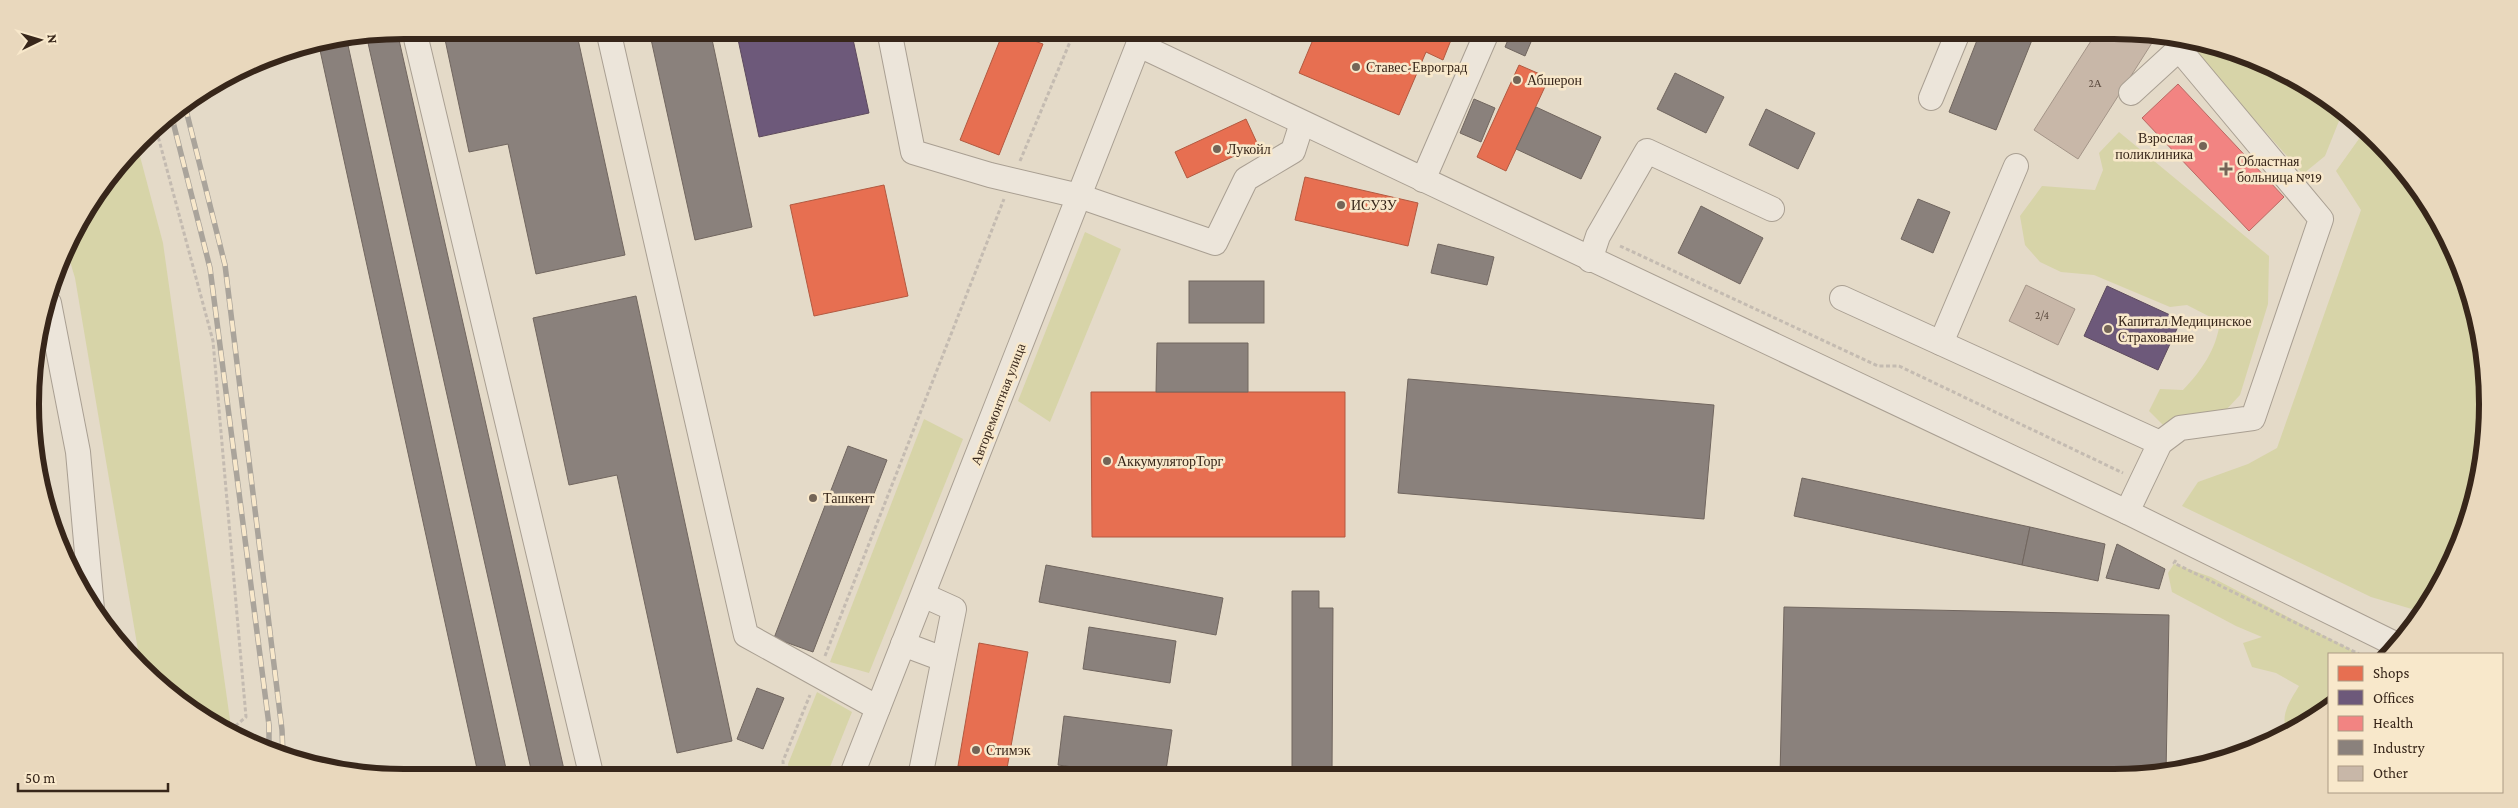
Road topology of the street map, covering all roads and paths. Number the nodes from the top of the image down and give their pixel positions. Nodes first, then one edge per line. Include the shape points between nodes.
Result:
1 (416, 39) edge
2 (610, 39) edge
3 (891, 39) edge
4 (1071, 39) edge
5 (1141, 39) edge
6 (1146, 39) edge
7 (1484, 39) edge
8 (1955, 39) edge
9 (2131, 93) dead end
10 (1931, 98) dead end
11 (1302, 123) junction
12 (158, 134) edge
13 (2016, 166) dead end
14 (1012, 180) junction
15 (1423, 180) junction
16 (1079, 196) junction
17 (1772, 208) dead end
18 (1590, 260) junction
19 (1842, 298) dead end
20 (51, 311) edge
21 (1941, 343) junction
22 (2160, 443) junction
23 (2127, 512) junction
24 (90, 591) edge
25 (922, 595) junction
26 (2391, 642) edge
27 (903, 644) junction
28 (943, 659) junction
29 (818, 674) junction
30 (878, 708) junction
31 (234, 727) edge
32 (590, 769) edge
33 (784, 769) edge
34 (854, 769) edge
35 (922, 769) edge

1 - 32 street
2 - 29 street via 746,634
3 - 14 street via 913,152
4 - 14 path
5 - 16 street, Авторемонтная улица
6 - 11 street
7 - 15 street
8 - 10 street
9 - 22 street via 2179,49 2321,219 2253,418 2180,428
11 - 15 street
11 - 16 street via 1294,151 1246,179 1215,243
12 - 31 path via 213,341 246,717
13 - 21 street
14 - 16 street
14 - 29 path
15 - 18 street
16 - 25 street, Авторемонтная улица
17 - 18 street via 1647,151 1598,236
18 - 23 street
19 - 21 street
20 - 24 street via 78,452
21 - 22 street
22 - 23 street
23 - 26 street
25 - 27 street, Авторемонтная улица
25 - 28 street via 954,609
27 - 28 street
27 - 30 street, Авторемонтная улица
28 - 35 street
29 - 30 street
29 - 33 path via 783,761
30 - 34 street, Авторемонтная улица

